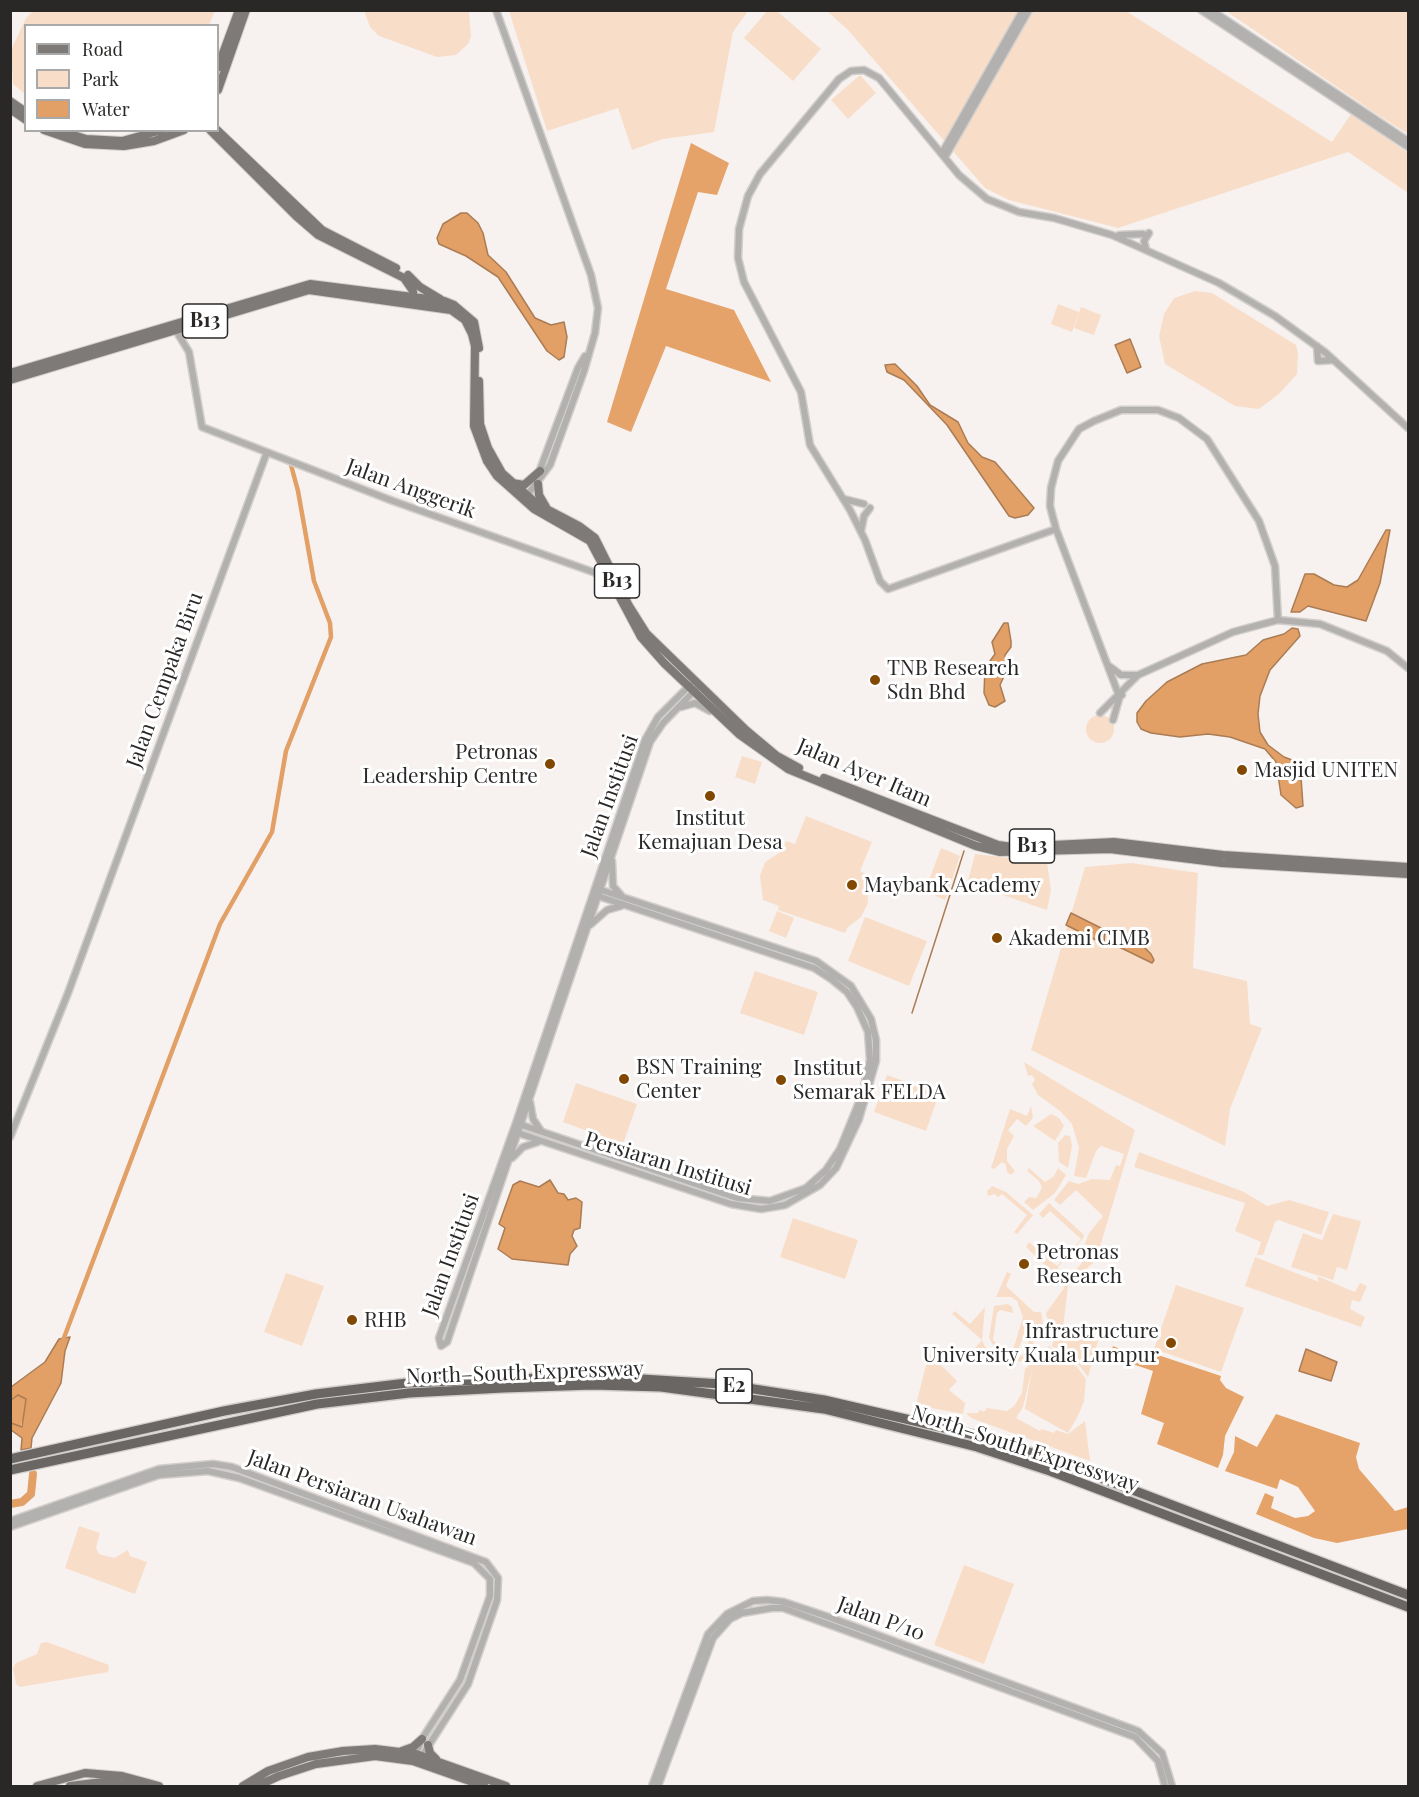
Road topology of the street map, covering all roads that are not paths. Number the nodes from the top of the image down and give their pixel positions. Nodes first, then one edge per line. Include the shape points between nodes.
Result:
1 (239, 10) edge
2 (246, 10) edge
3 (496, 10) edge
4 (1023, 10) edge
5 (1029, 10) edge
6 (1201, 10) edge
7 (1211, 10) edge
8 (219, 64) edge
9 (219, 87) edge
10 (10, 101) edge
11 (10, 110) edge
12 (24, 111) edge
13 (24, 119) edge
14 (48, 132) edge
15 (64, 132) edge
16 (155, 132) edge
17 (179, 132) edge
18 (183, 132) edge
19 (219, 134) edge
20 (172, 135) junction
21 (1408, 141) edge
22 (1408, 147) edge
23 (943, 155) junction
24 (1112, 235) junction
25 (1146, 249) junction
26 (408, 275) junction
27 (410, 285) junction
28 (401, 298) junction
29 (273, 300) junction
30 (417, 301) junction
31 (444, 301) junction
32 (178, 334) junction
33 (123, 346) junction
34 (1317, 346) junction
35 (1334, 360) junction
36 (10, 373) edge
37 (10, 380) edge
38 (570, 402) junction
39 (1408, 428) edge
40 (267, 452) junction
41 (540, 471) junction
42 (511, 483) junction
43 (538, 483) junction
44 (525, 497) junction
45 (843, 499) junction
46 (550, 511) junction
47 (1053, 518) junction
48 (1056, 529) junction
49 (861, 531) junction
50 (1045, 533) junction
51 (1061, 543) junction
52 (610, 578) junction
53 (1278, 620) junction
54 (1108, 666) junction
55 (1408, 668) edge
56 (677, 675) junction
57 (1138, 675) junction
58 (695, 686) junction
59 (1120, 693) junction
60 (676, 699) junction
61 (678, 708) junction
62 (1100, 713) dead end
63 (724, 719) junction
64 (1113, 720) dead end
65 (612, 857) junction
66 (1408, 867) edge
67 (1408, 874) edge
68 (596, 892) junction
69 (625, 902) junction
70 (588, 927) junction
71 (530, 1098) junction
72 (518, 1124) junction
73 (515, 1132) junction
74 (543, 1133) junction
75 (10, 1137) edge
76 (542, 1142) junction
77 (508, 1162) junction
78 (10, 1459) edge
79 (10, 1470) edge
80 (10, 1521) edge
81 (10, 1527) edge
82 (1408, 1595) edge
83 (1408, 1607) edge
84 (425, 1742) junction
85 (398, 1751) junction
86 (417, 1759) junction
87 (442, 1763) junction
88 (37, 1786) edge
89 (70, 1786) edge
90 (137, 1786) edge
91 (159, 1786) edge
92 (243, 1786) edge
93 (257, 1786) edge
94 (484, 1786) edge
95 (507, 1786) edge
96 (652, 1786) edge
97 (658, 1786) edge
98 (1165, 1786) edge
99 (1172, 1786) edge

1 - 8 main road
2 - 9 main road
3 - 38 street via 591,275 598,318
4 - 23 street
5 - 23 street
6 - 22 street
7 - 21 street
10 - 12 main road
11 - 13 main road
14 - 20 main road via 66,140 102,146 124,146
15 - 16 main road via 86,139 122,141
17 - 20 main road
18 - 20 main road
19 - 26 main road via 322,230
19 - 27 main road via 318,235 404,278
23 - 24 street via 978,194 1002,207
23 - 45 street via 874,74 851,71 771,158 753,184 743,210 738,247 744,282 801,392 810,445
24 - 25 street
24 - 25 street via 1146,233
25 - 34 street via 1219,283
26 - 30 main road via 415,284
26 - 31 main road
27 - 28 main road
27 - 30 main road
28 - 29 main road, B13 via 318,290
28 - 30 main road, B13
28 - 36 main road, B13 via 310,284 168,320
29 - 32 main road
29 - 33 main road, B13
30 - 31 main road, Jalan Ayer Itam / B13
30 - 44 main road, B13 via 451,310 469,327 475,346 474,426 487,461 514,494
31 - 42 main road, Jalan Ayer Itam / B13 via 462,309 477,329 480,424 497,466
32 - 33 main road
32 - 40 street, Jalan Anggerik via 189,352 202,427
33 - 37 main road, B13
34 - 35 street
34 - 35 street via 1318,362
35 - 39 street
38 - 41 street
38 - 43 street via 550,465
40 - 52 street, Jalan Anggerik
40 - 75 street, Jalan Cempaka Biru
41 - 42 main road via 524,485
41 - 44 street
42 - 44 main road, Jalan Ayer Itam / B13
43 - 44 street
43 - 46 main road via 542,502
44 - 46 main road, Jalan Ayer Itam / B13
44 - 52 main road, Jalan Ayer Itam / B13 via 590,541
45 - 49 street
45 - 49 street via 867,506
46 - 58 main road, Jalan Ayer Itam / B13 via 579,526 598,542 646,633
47 - 48 street
47 - 50 street
47 - 53 street via 1050,506 1054,472 1079,429 1129,409 1158,410 1179,418 1214,447 1259,521 1275,566
48 - 50 street
48 - 51 street
49 - 50 street via 880,581 888,589
50 - 51 street
51 - 54 street
52 - 56 main road, Jalan Ayer Itam / B13 via 641,637
53 - 55 street via 1320,624 1387,651
53 - 57 street via 1233,632
54 - 57 street via 1122,675
54 - 59 street
56 - 58 main road, Jalan Ayer Itam / B13
56 - 60 street
57 - 59 street
58 - 60 street, Jalan Institusi
58 - 61 street, Jalan Institusi
58 - 63 main road, Jalan Ayer Itam / B13
58 - 66 main road, Jalan Ayer Itam / B13 via 791,765 998,845 1114,842 1223,855
59 - 62 street
59 - 64 street
60 - 68 street, Jalan Institusi via 658,717 645,740
61 - 63 street via 700,704
61 - 65 street, Jalan Institusi via 650,742
63 - 67 main road, Jalan Ayer Itam / B13 via 788,769 976,846 1000,852 1110,849 1222,863
65 - 68 street, Jalan Institusi
65 - 69 street via 614,889
68 - 69 street, Persiaran Institusi
68 - 70 street, Jalan Institusi
68 - 72 street, Jalan Institusi
69 - 70 street via 607,910
69 - 74 street, Persiaran Institusi via 814,968 847,992 867,1032 870,1060 862,1095 840,1149 826,1170 806,1188 770,1201 737,1198
69 - 76 street, Persiaran Institusi via 816,961 851,986 871,1019 876,1040 876,1061 859,1119 836,1168 820,1185 785,1204 761,1209 731,1204
70 - 71 street, Jalan Institusi
71 - 72 street, Jalan Institusi
71 - 74 street via 533,1119
72 - 73 street, Jalan Institusi
72 - 74 street, Persiaran Institusi
73 - 76 street, Persiaran Institusi
73 - 77 street, Jalan Institusi
73 - 77 street, Jalan Institusi via 439,1338 441,1346 447,1342
76 - 77 street via 523,1147
78 - 82 highway, North–South Expressway / E2 via 247,1407 407,1383 594,1376 712,1383 824,1400 979,1436 1054,1460
79 - 83 highway, North–South Expressway / E2 via 317,1404 409,1393 504,1388 661,1387 824,1409 967,1444 1050,1471
80 - 84 street, Jalan Persiaran Usahawan via 159,1469 213,1464 232,1467 482,1559 496,1575 497,1600 468,1684
81 - 84 street, Jalan Persiaran Usahawan via 159,1475 208,1471 474,1563 490,1579 490,1596 460,1680
84 - 85 main road
84 - 86 street, Jalan Persiaran Usahawan
84 - 87 main road via 431,1755
85 - 86 main road
85 - 92 main road via 359,1749 308,1757 273,1769
86 - 87 main road
86 - 93 main road via 375,1756 324,1762
86 - 94 main road
87 - 95 main road
88 - 91 main road via 85,1773 133,1778
89 - 90 main road via 103,1782
96 - 99 street, Jalan P/10 via 708,1634 733,1610 766,1600 826,1616 1138,1731 1162,1754
97 - 98 street, Jalan P/10 via 713,1638 736,1616 756,1608 783,1608 1135,1737 1158,1761

